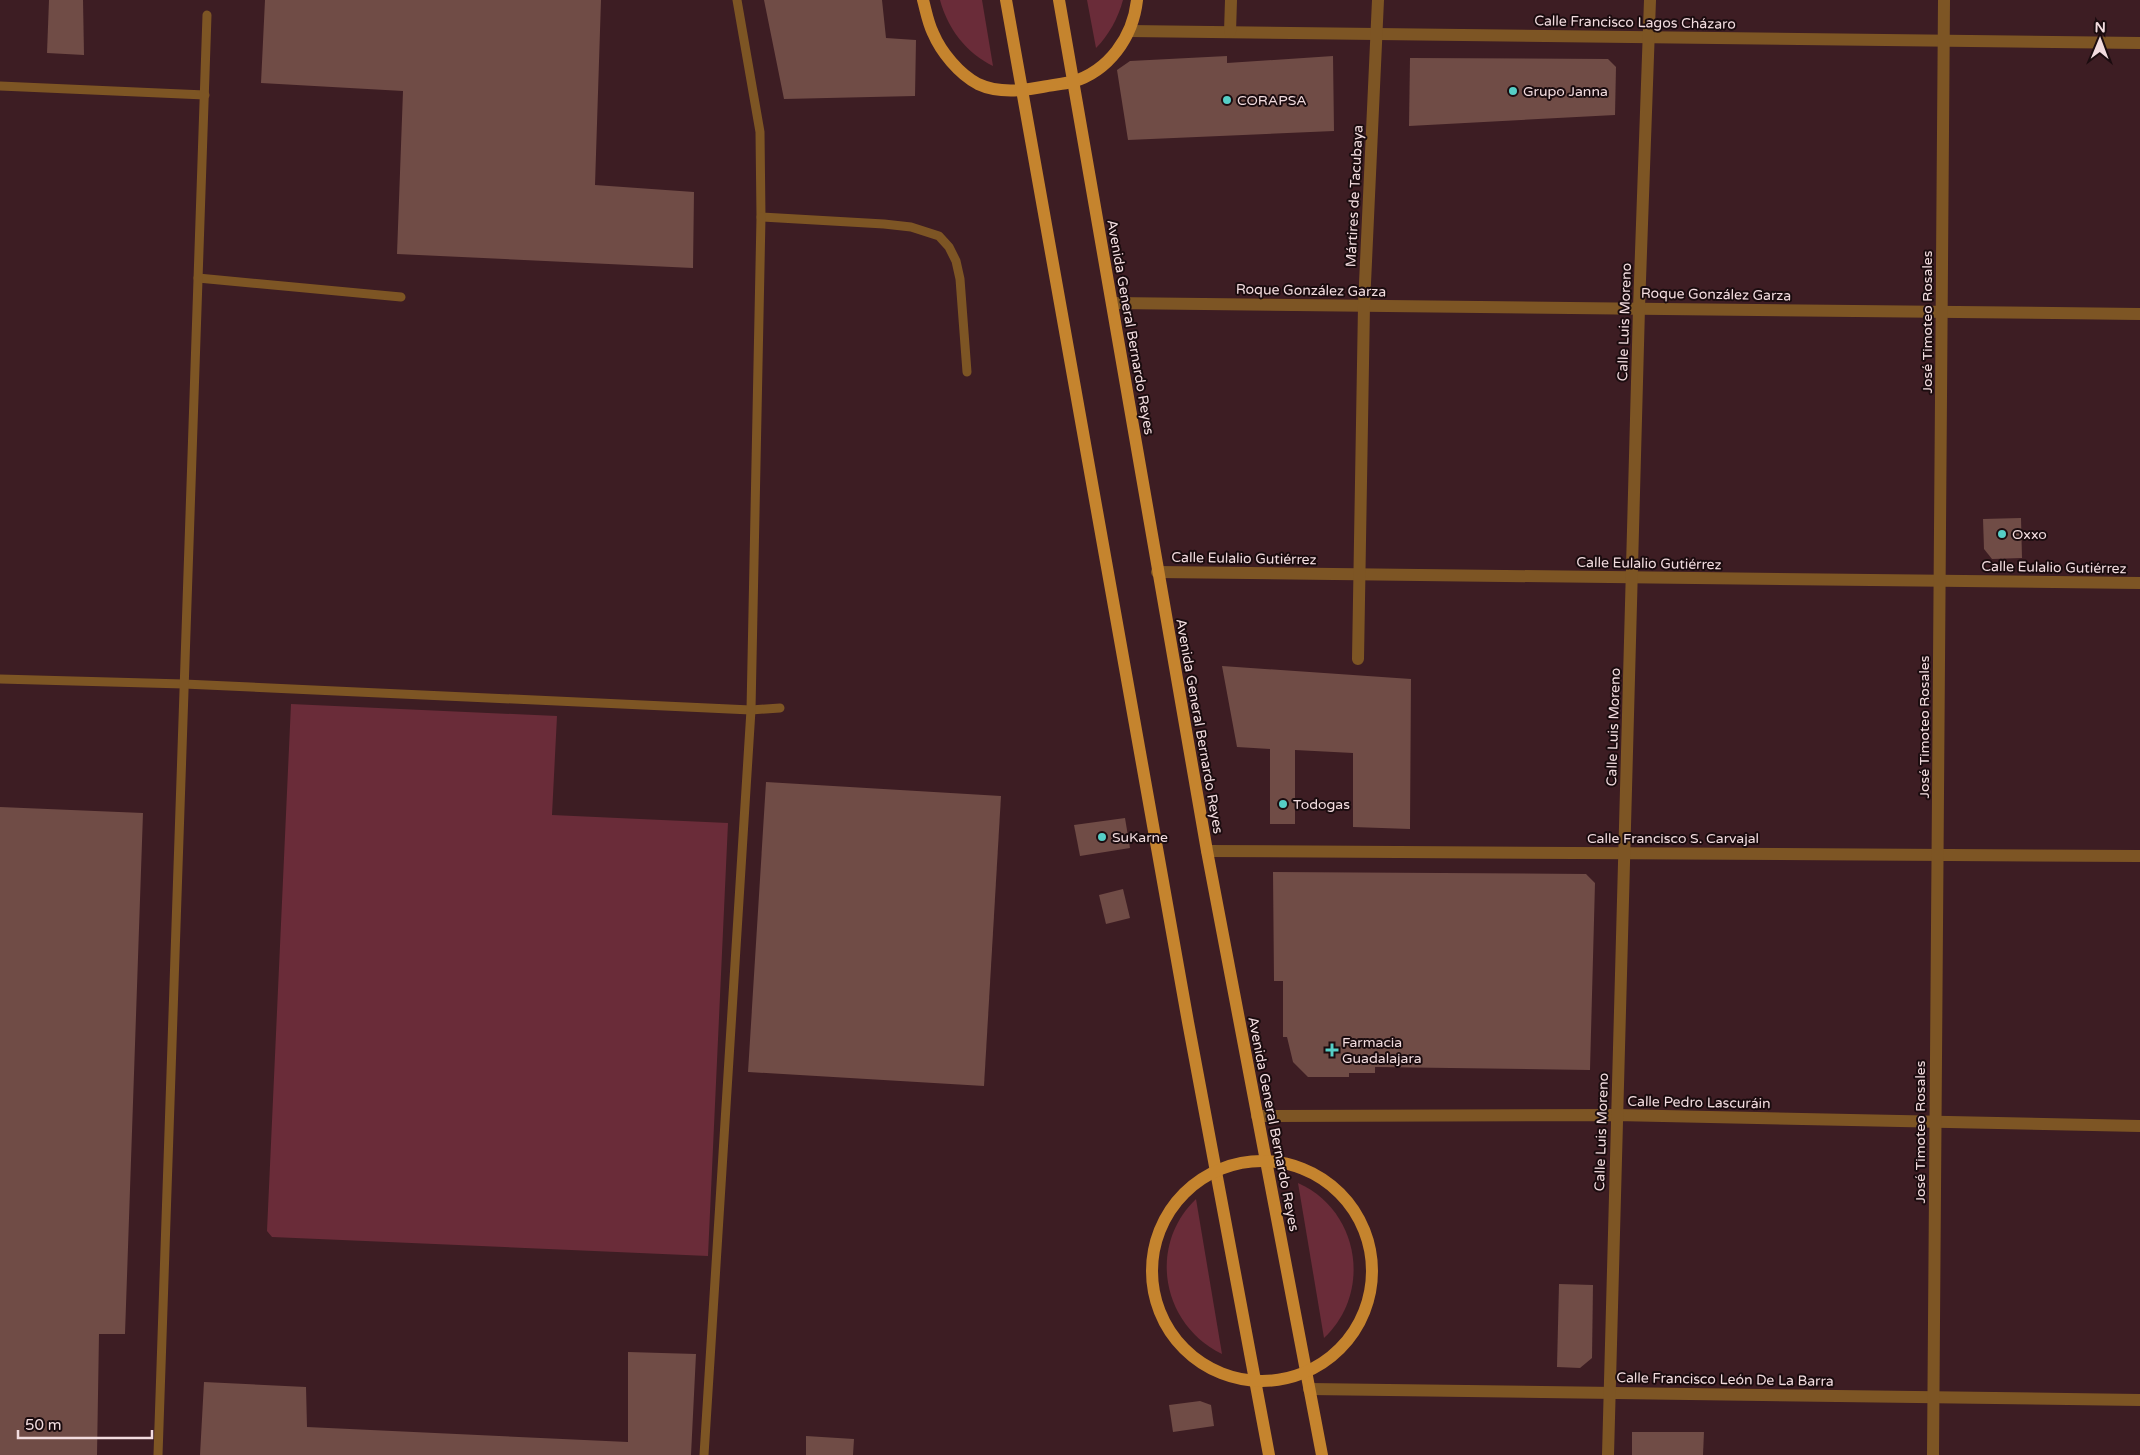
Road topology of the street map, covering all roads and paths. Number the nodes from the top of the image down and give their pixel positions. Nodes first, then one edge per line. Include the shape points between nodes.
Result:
1 (737, 0) edge
2 (923, 0) edge
3 (1006, 0) edge
4 (1059, 0) edge
5 (1137, 0) edge
6 (1231, 0) edge
7 (1378, 0) edge
8 (1650, 0) edge
9 (1944, 0) edge
10 (207, 15) dead end
11 (1129, 31) junction
12 (1230, 32) junction
13 (1378, 34) junction
14 (1649, 37) junction
15 (1944, 41) junction
16 (2140, 43) edge
17 (1073, 82) junction
18 (0, 86) edge
19 (1023, 91) junction
20 (205, 95) junction
21 (761, 217) junction
22 (198, 278) junction
23 (401, 297) dead end
24 (1112, 303) junction
25 (1364, 305) junction
26 (1639, 308) junction
27 (1942, 312) junction
28 (2140, 314) edge
29 (967, 372) dead end
30 (1157, 572) junction
31 (1360, 574) junction
32 (1632, 577) junction
33 (1940, 581) junction
34 (2140, 583) edge
35 (1358, 659) dead end
36 (0, 679) edge
37 (184, 684) junction
38 (780, 708) dead end
39 (751, 710) junction
40 (1207, 851) junction
41 (1624, 853) junction
42 (1938, 855) junction
43 (2140, 856) edge
44 (1616, 1115) junction
45 (1257, 1116) junction
46 (1935, 1122) junction
47 (2140, 1126) edge
48 (1266, 1161) junction
49 (1217, 1171) junction
50 (1306, 1374) junction
51 (1254, 1381) junction
52 (1309, 1389) junction
53 (1609, 1393) junction
54 (1934, 1397) junction
55 (2140, 1400) edge
56 (158, 1455) edge
57 (704, 1455) edge
58 (1269, 1455) edge
59 (1322, 1455) edge
60 (1608, 1455) edge
61 (1932, 1455) edge

1 - 21 lane via 760,132
2 - 19 main road via 933,34 952,64 978,84
3 - 19 main road
4 - 17 main road, Avenida General Bernardo Reyes
5 - 11 main road
6 - 12 street
7 - 13 street, Mártires de Tacubaya
8 - 14 street, Calle Luis Moreno
9 - 15 street, José Timoteo Rosales
10 - 20 lane
11 - 12 street, Calle Francisco Lagos Cházaro
11 - 17 main road via 1117,51 1098,70
12 - 13 street, Calle Francisco Lagos Cházaro
13 - 14 street, Calle Francisco Lagos Cházaro
13 - 25 street, Mártires de Tacubaya
14 - 15 street, Calle Francisco Lagos Cházaro
14 - 26 street, Calle Luis Moreno
15 - 16 street, Calle Francisco Lagos Cházaro
15 - 27 street, José Timoteo Rosales
17 - 19 main road
17 - 24 main road, Avenida General Bernardo Reyes
18 - 20 lane
19 - 49 main road
20 - 22 lane
21 - 29 lane via 884,224 911,227 939,236 949,246 960,278
21 - 39 lane
22 - 23 lane
22 - 37 lane
24 - 25 street, Roque González Garza
24 - 30 main road, Avenida General Bernardo Reyes
25 - 26 street, Roque González Garza
25 - 31 street, Mártires de Tacubaya
26 - 27 street, Roque González Garza
26 - 32 street, Calle Luis Moreno
27 - 28 street, Roque González Garza
27 - 33 street, José Timoteo Rosales
30 - 31 street, Calle Eulalio Gutiérrez
30 - 40 main road, Avenida General Bernardo Reyes
31 - 32 street, Calle Eulalio Gutiérrez
31 - 35 street, Mártires de Tacubaya
32 - 33 street, Calle Eulalio Gutiérrez
32 - 41 street, Calle Luis Moreno
33 - 34 street, Calle Eulalio Gutiérrez
33 - 42 street, José Timoteo Rosales
36 - 37 lane
37 - 39 lane
37 - 56 lane
38 - 39 lane
39 - 57 lane
40 - 41 street, Calle Francisco S. Carvajal
40 - 45 main road, Avenida General Bernardo Reyes
41 - 42 street, Calle Francisco S. Carvajal
41 - 44 street, Calle Luis Moreno
42 - 43 street, Calle Francisco S. Carvajal
42 - 46 street, José Timoteo Rosales
44 - 45 street, Calle Pedro Lascuráin
44 - 46 street, Calle Pedro Lascuráin
44 - 53 street, Calle Luis Moreno
45 - 48 main road, Avenida General Bernardo Reyes
46 - 47 street, Calle Pedro Lascuráin
46 - 54 street, José Timoteo Rosales
48 - 49 main road
48 - 50 main road, Avenida General Bernardo Reyes
48 - 50 main road via 1297,1167 1339,1192 1359,1218 1368,1238 1372,1264 1371,1291 1365,1312 1341,1349
49 - 51 main road
49 - 51 main road via 1183,1194 1167,1216 1153,1255 1154,1291 1171,1333 1192,1356 1226,1375
50 - 51 main road
50 - 52 main road, Avenida General Bernardo Reyes
51 - 58 main road
52 - 53 street, Calle Francisco León De La Barra
52 - 59 main road, Avenida General Bernardo Reyes
53 - 54 street, Calle Francisco León De La Barra
53 - 60 street, Calle Luis Moreno
54 - 55 street, Calle Francisco León De La Barra
54 - 61 street, José Timoteo Rosales

